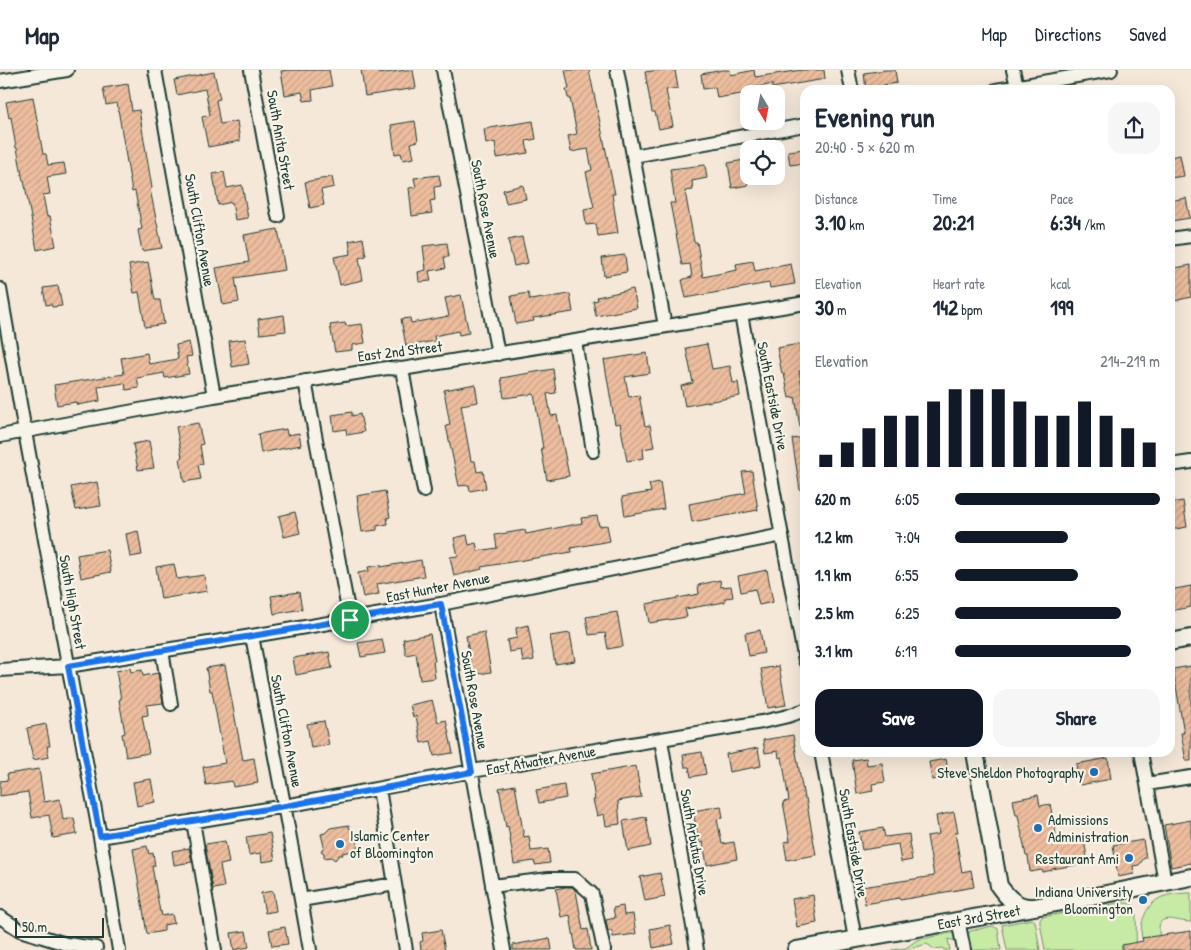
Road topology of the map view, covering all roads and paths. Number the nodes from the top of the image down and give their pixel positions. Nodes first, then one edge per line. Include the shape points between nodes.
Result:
1 (67, 70) edge
2 (155, 70) edge
3 (251, 70) edge
4 (443, 70) edge
5 (617, 70) edge
6 (848, 70) edge
7 (1014, 70) edge
8 (1111, 70) edge
9 (0, 81) edge
10 (851, 85) edge
11 (1016, 85) edge
12 (1033, 85) edge
13 (800, 125) edge
14 (633, 156) junction
15 (278, 216) dead end
16 (1191, 236) edge
17 (1175, 238) edge
18 (0, 289) edge
19 (800, 304) edge
20 (741, 314) junction
21 (665, 326) junction
22 (575, 341) junction
23 (498, 354) junction
24 (402, 369) junction
25 (305, 382) junction
26 (214, 396) junction
27 (25, 432) junction
28 (0, 436) edge
29 (594, 451) dead end
30 (1191, 462) edge
31 (1175, 464) edge
32 (424, 491) dead end
33 (782, 534) junction
34 (441, 604) junction
35 (350, 620) junction
36 (800, 633) edge
37 (252, 636) junction
38 (1191, 638) edge
39 (1175, 641) edge
40 (162, 651) junction
41 (68, 666) junction
42 (0, 670) edge
43 (171, 704) dead end
44 (800, 712) edge
45 (661, 740) junction
46 (822, 757) edge
47 (976, 757) edge
48 (1142, 757) edge
49 (472, 772) junction
50 (1191, 777) edge
51 (1147, 784) junction
52 (379, 789) junction
53 (285, 806) junction
54 (193, 821) junction
55 (100, 836) junction
56 (1191, 877) edge
57 (1165, 882) junction
58 (395, 884) junction
59 (492, 886) junction
60 (999, 886) junction
61 (301, 900) junction
62 (1032, 908) junction
63 (0, 917) edge
64 (963, 920) junction
65 (855, 939) junction
66 (832, 946) edge
67 (118, 947) edge
68 (94, 949) edge
69 (215, 950) edge
70 (310, 950) edge
71 (406, 950) edge
72 (504, 950) edge
73 (604, 950) edge
74 (697, 950) edge
75 (796, 950) edge
76 (964, 950) edge

1 - 9 street
2 - 26 street, South Clifton Avenue
3 - 15 street, South Anita Street
4 - 23 street, South Rose Avenue
5 - 14 street
6 - 10 street
7 - 11 street
8 - 12 street
13 - 14 street
14 - 21 street
16 - 17 street
18 - 27 street, South High Street
19 - 20 street, East 2nd Street
20 - 21 street, East 2nd Street
20 - 33 street, South Eastside Drive
21 - 22 street, East 2nd Street
22 - 23 street, East 2nd Street
22 - 29 street
23 - 24 street, East 2nd Street
24 - 25 street, East 2nd Street via 387,368
24 - 32 street
25 - 26 street, East 2nd Street
25 - 35 street
26 - 27 street, East 2nd Street
27 - 28 street, East 2nd Street
27 - 41 street, South High Street
30 - 31 street
33 - 34 street, East Hunter Avenue
33 - 36 street, South Eastside Drive
34 - 35 street, East Hunter Avenue
34 - 49 street, South Rose Avenue
35 - 37 street, East Hunter Avenue
37 - 40 street, East Hunter Avenue
37 - 53 street, South Clifton Avenue
38 - 39 main road
40 - 41 street, East Hunter Avenue
40 - 43 street
41 - 42 street, East Hunter Avenue
41 - 55 street, South High Street
44 - 45 street, East Atwater Avenue
45 - 49 street, East Atwater Avenue
45 - 74 street, South Arbutus Drive
46 - 65 street, South Eastside Drive
47 - 60 main road
48 - 51 street
49 - 52 street, East Atwater Avenue
49 - 59 street, South Rose Avenue
50 - 51 street
51 - 57 street
52 - 53 street, East Atwater Avenue
52 - 58 street
53 - 54 street, East Atwater Avenue
53 - 61 street, South Clifton Avenue
54 - 55 street, East Atwater Avenue
54 - 69 street
55 - 67 street, South High Street
56 - 57 main road, East 3rd Street
57 - 62 main road, East 3rd Street
58 - 61 street
58 - 71 street
59 - 72 street, South Rose Avenue
59 - 73 street via 575,879 592,894
60 - 62 main road via 1016,904
60 - 64 main road via 992,905 983,913
61 - 70 street, South Clifton Avenue
62 - 64 main road, East 3rd Street
63 - 68 street via 20,930
64 - 65 main road, East 3rd Street
64 - 76 street
65 - 66 main road, East 3rd Street
66 - 75 main road, East 3rd Street
67 - 68 street

